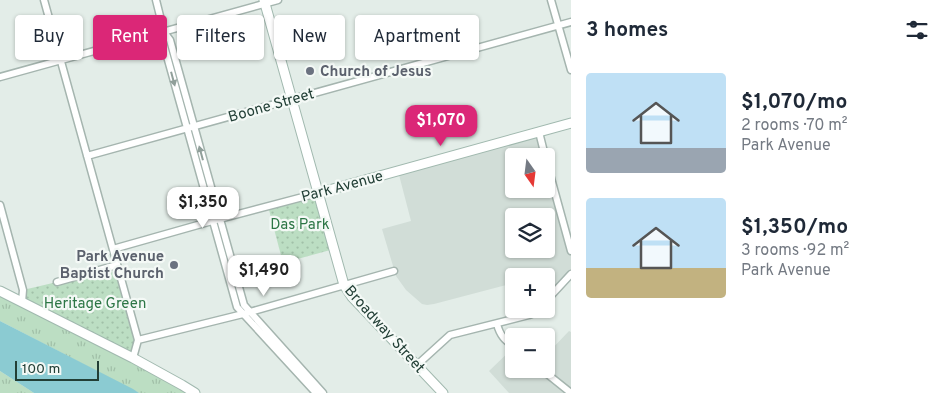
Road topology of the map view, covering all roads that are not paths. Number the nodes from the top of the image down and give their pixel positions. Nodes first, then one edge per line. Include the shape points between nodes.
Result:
1 (44, 0) edge
2 (156, 0) edge
3 (278, 0) edge
4 (551, 0) edge
5 (264, 2) edge
6 (48, 15) edge
7 (160, 15) edge
8 (571, 22) edge
9 (558, 26) junction
10 (167, 31) edge
11 (167, 57) edge
12 (61, 60) joint
13 (571, 70) edge
14 (0, 77) edge
15 (292, 100) junction
16 (571, 123) edge
17 (190, 128) junction
18 (539, 132) junction
19 (543, 148) edge
20 (87, 156) junction
21 (555, 191) edge
22 (318, 192) junction
23 (0, 205) edge
24 (215, 220) junction
25 (112, 249) junction
26 (571, 251) edge
27 (117, 265) junction
28 (394, 271) dead end
29 (571, 274) edge
30 (57, 282) dead end
31 (344, 285) junction
32 (555, 291) edge
33 (0, 292) edge
34 (22, 302) junction
35 (246, 313) junction
36 (518, 318) edge
37 (496, 324) junction
38 (138, 340) junction
39 (505, 340) edge
40 (133, 358) junction
41 (417, 365) junction
42 (552, 378) edge
43 (312, 385) junction
44 (195, 393) edge
45 (316, 393) edge
46 (323, 393) edge
47 (443, 393) edge
48 (571, 393) edge

1 - 6 street
2 - 7 street
3 - 5 street
4 - 9 street
5 - 10 street
5 - 15 street, Broadway Street
8 - 9 street, Boone Street
9 - 13 street
9 - 15 street, Boone Street
11 - 17 street
12 - 14 street
12 - 20 street
15 - 17 street, Boone Street
15 - 22 street, Broadway Street
16 - 18 street, Park Avenue
17 - 20 street, Boone Street
17 - 24 street
18 - 19 street
18 - 22 street, Park Avenue
20 - 25 street
21 - 26 street
22 - 24 street, Park Avenue
22 - 31 street, Broadway Street
23 - 34 street via 23,290
24 - 25 street, Park Avenue
24 - 35 street
25 - 27 street
27 - 30 street
27 - 38 street
28 - 31 street
29 - 32 street
31 - 35 street
31 - 41 street, Broadway Street
33 - 34 street
34 - 40 street
35 - 38 street
35 - 43 street
36 - 37 street
37 - 39 street
37 - 41 street via 450,336
38 - 40 street
40 - 44 street
41 - 47 street, Broadway Street
42 - 48 street
43 - 45 street
43 - 46 street

